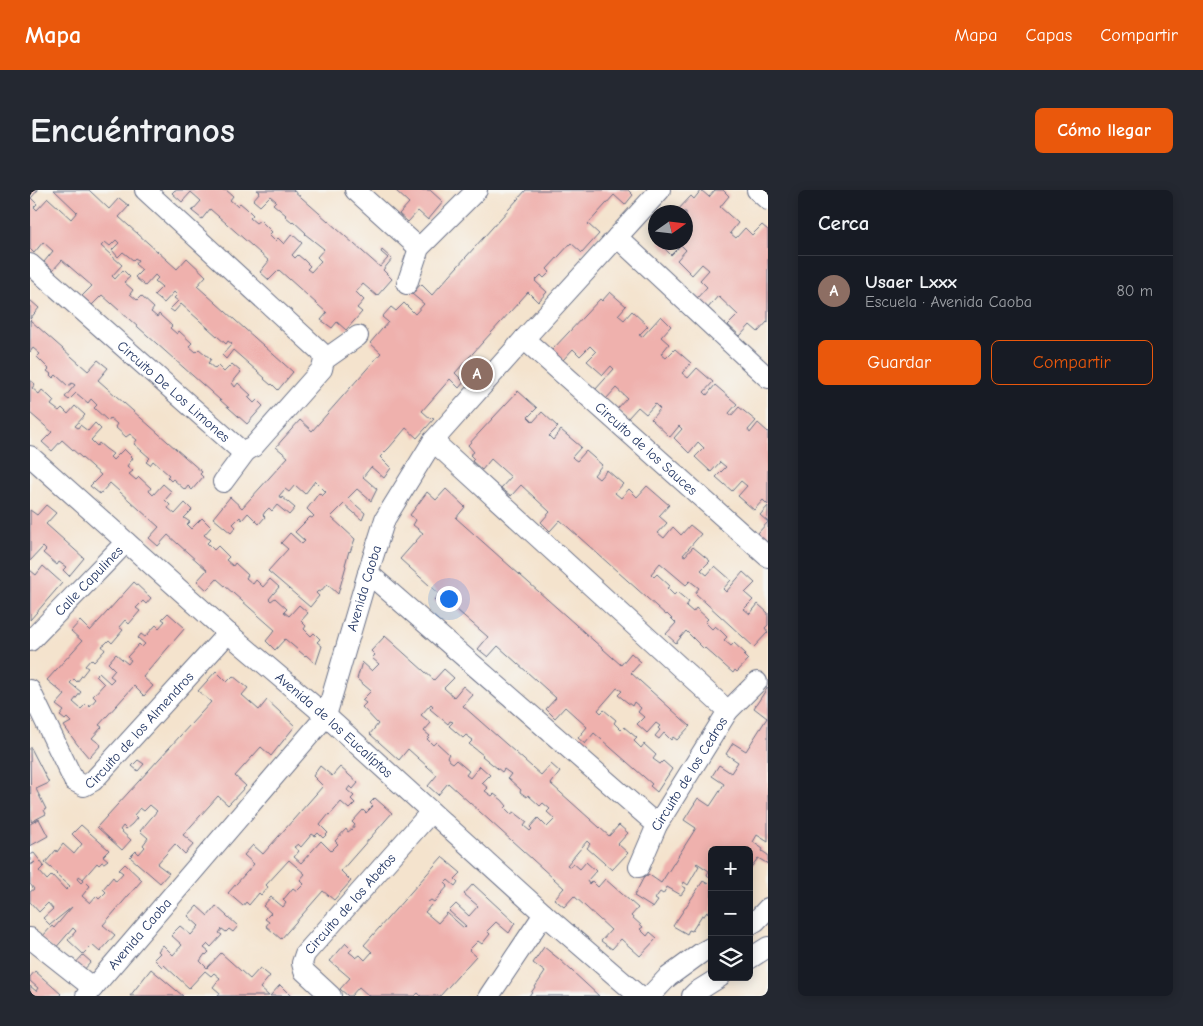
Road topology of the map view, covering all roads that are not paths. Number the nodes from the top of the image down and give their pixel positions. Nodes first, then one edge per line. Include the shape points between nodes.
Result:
1 (145, 190) edge
2 (355, 190) edge
3 (477, 190) edge
4 (660, 190) edge
5 (757, 190) edge
6 (768, 200) edge
7 (617, 237) junction
8 (419, 248) junction
9 (30, 264) edge
10 (407, 284) dead end
11 (358, 336) dead end
12 (524, 339) junction
13 (324, 360) junction
14 (768, 378) edge
15 (433, 441) junction
16 (246, 451) junction
17 (30, 456) edge
18 (223, 482) dead end
19 (126, 542) junction
20 (768, 557) edge
21 (368, 573) junction
22 (228, 633) junction
23 (30, 641) edge
24 (757, 682) dead end
25 (30, 690) edge
26 (728, 711) junction
27 (326, 716) junction
28 (431, 812) junction
29 (656, 825) junction
30 (639, 867) dead end
31 (768, 908) edge
32 (544, 914) junction
33 (753, 923) edge
34 (30, 938) edge
35 (768, 947) edge
36 (708, 949) edge
37 (753, 956) edge
38 (714, 981) edge
39 (90, 992) edge
40 (331, 996) edge
41 (489, 996) edge
42 (638, 996) edge
43 (650, 996) edge
44 (692, 996) edge

1 - 13 street via 322,352
2 - 8 street
3 - 8 street
4 - 7 street, Avenida Caoba
5 - 6 street
7 - 12 street, Avenida Caoba
7 - 14 street
8 - 10 street
9 - 16 street, Circuito De Los Limones via 238,449
11 - 13 street
12 - 15 street, Avenida Caoba
12 - 20 street, Circuito de los Sauces
13 - 16 street, Circuito De Los Limones via 322,369
15 - 21 street, Avenida Caoba via 385,519
15 - 26 street, Circuito de los Cedros
16 - 18 street
17 - 19 street, Avenida de los Eucalíptos
19 - 22 street, Avenida de los Eucalíptos
19 - 23 street, Calle Capulines
21 - 27 street, Avenida Caoba
21 - 29 street, Circuito de los Cedros
22 - 25 street, Circuito de los Almendros via 93,781 84,786 74,781
22 - 27 street, Avenida de los Eucalíptos
24 - 26 street
26 - 29 street, Circuito de los Cedros
27 - 28 street, Avenida de los Eucalíptos
27 - 39 street, Avenida Caoba
28 - 32 street, Avenida de los Eucalíptos
28 - 40 street, Circuito de los Abetos via 305,954 302,962 304,971
29 - 30 street
31 - 33 street
32 - 41 street
32 - 42 street, Avenida de los Eucalíptos
34 - 39 street
35 - 37 street
36 - 43 street via 668,977
38 - 44 street

